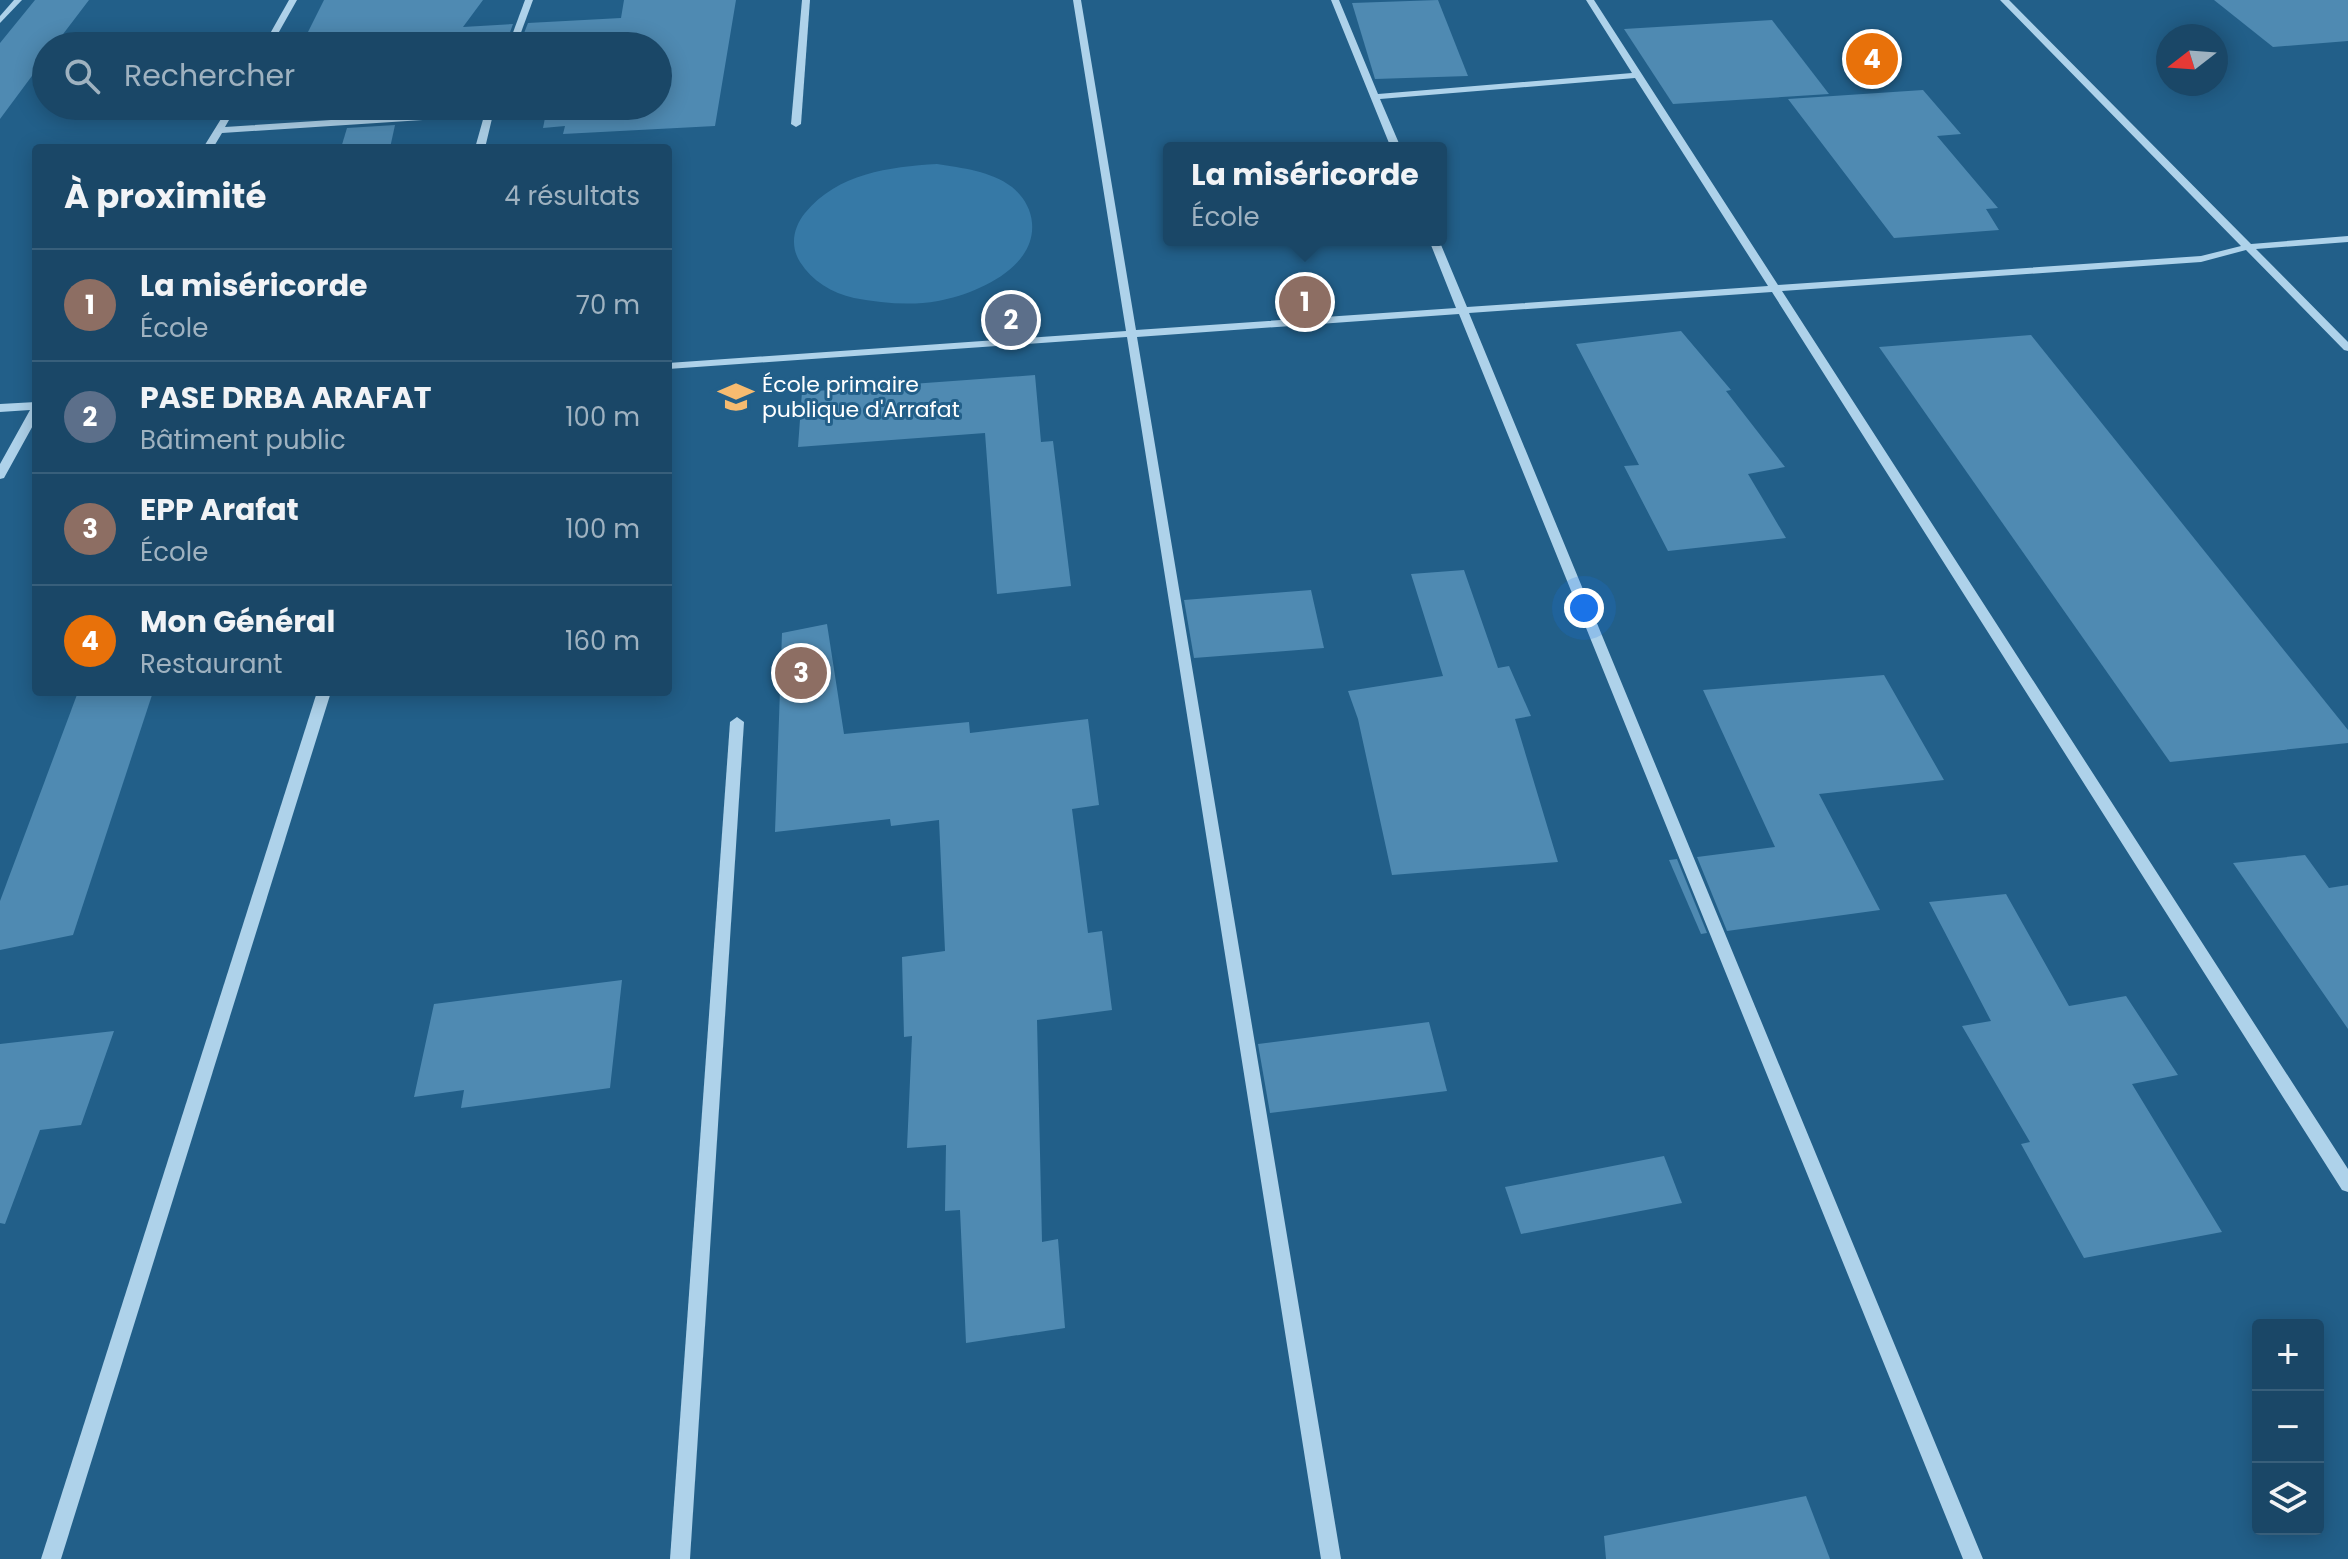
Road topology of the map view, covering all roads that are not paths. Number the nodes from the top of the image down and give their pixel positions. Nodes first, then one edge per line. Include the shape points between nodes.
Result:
1 (18, 0) edge
2 (293, 0) edge
3 (529, 0) edge
4 (806, 0) edge
5 (1077, 0) edge
6 (1335, 0) edge
7 (1590, 0) edge
8 (2004, 0) edge
9 (0, 21) edge
10 (275, 32) edge
11 (517, 32) edge
12 (1638, 75) junction
13 (1375, 97) junction
14 (225, 120) edge
15 (349, 120) edge
16 (487, 120) edge
17 (796, 124) dead end
18 (220, 130) junction
19 (1394, 142) edge
20 (211, 144) edge
21 (481, 144) edge
22 (2348, 239) edge
23 (1436, 246) edge
24 (2247, 247) junction
25 (1775, 289) junction
26 (1463, 311) junction
27 (1131, 334) junction
28 (2348, 348) edge
29 (672, 366) edge
30 (0, 408) edge
31 (32, 408) edge
32 (32, 415) edge
33 (0, 475) edge
34 (323, 696) edge
35 (737, 722) dead end
36 (2348, 1184) edge
37 (51, 1559) edge
38 (680, 1559) edge
39 (1331, 1559) edge
40 (1973, 1559) edge

1 - 9 street
2 - 10 street
3 - 11 street
4 - 17 street
5 - 27 street
6 - 13 street
7 - 12 street
8 - 24 street
12 - 13 street
12 - 25 street
13 - 19 street
14 - 18 street
15 - 18 street
16 - 21 street
18 - 20 street
22 - 24 street
23 - 26 street
24 - 25 street via 2201,259
24 - 28 street
25 - 26 street
25 - 36 street
26 - 27 street
26 - 40 street
27 - 29 street
27 - 39 street
30 - 31 street
32 - 33 street
34 - 37 street
35 - 38 street

